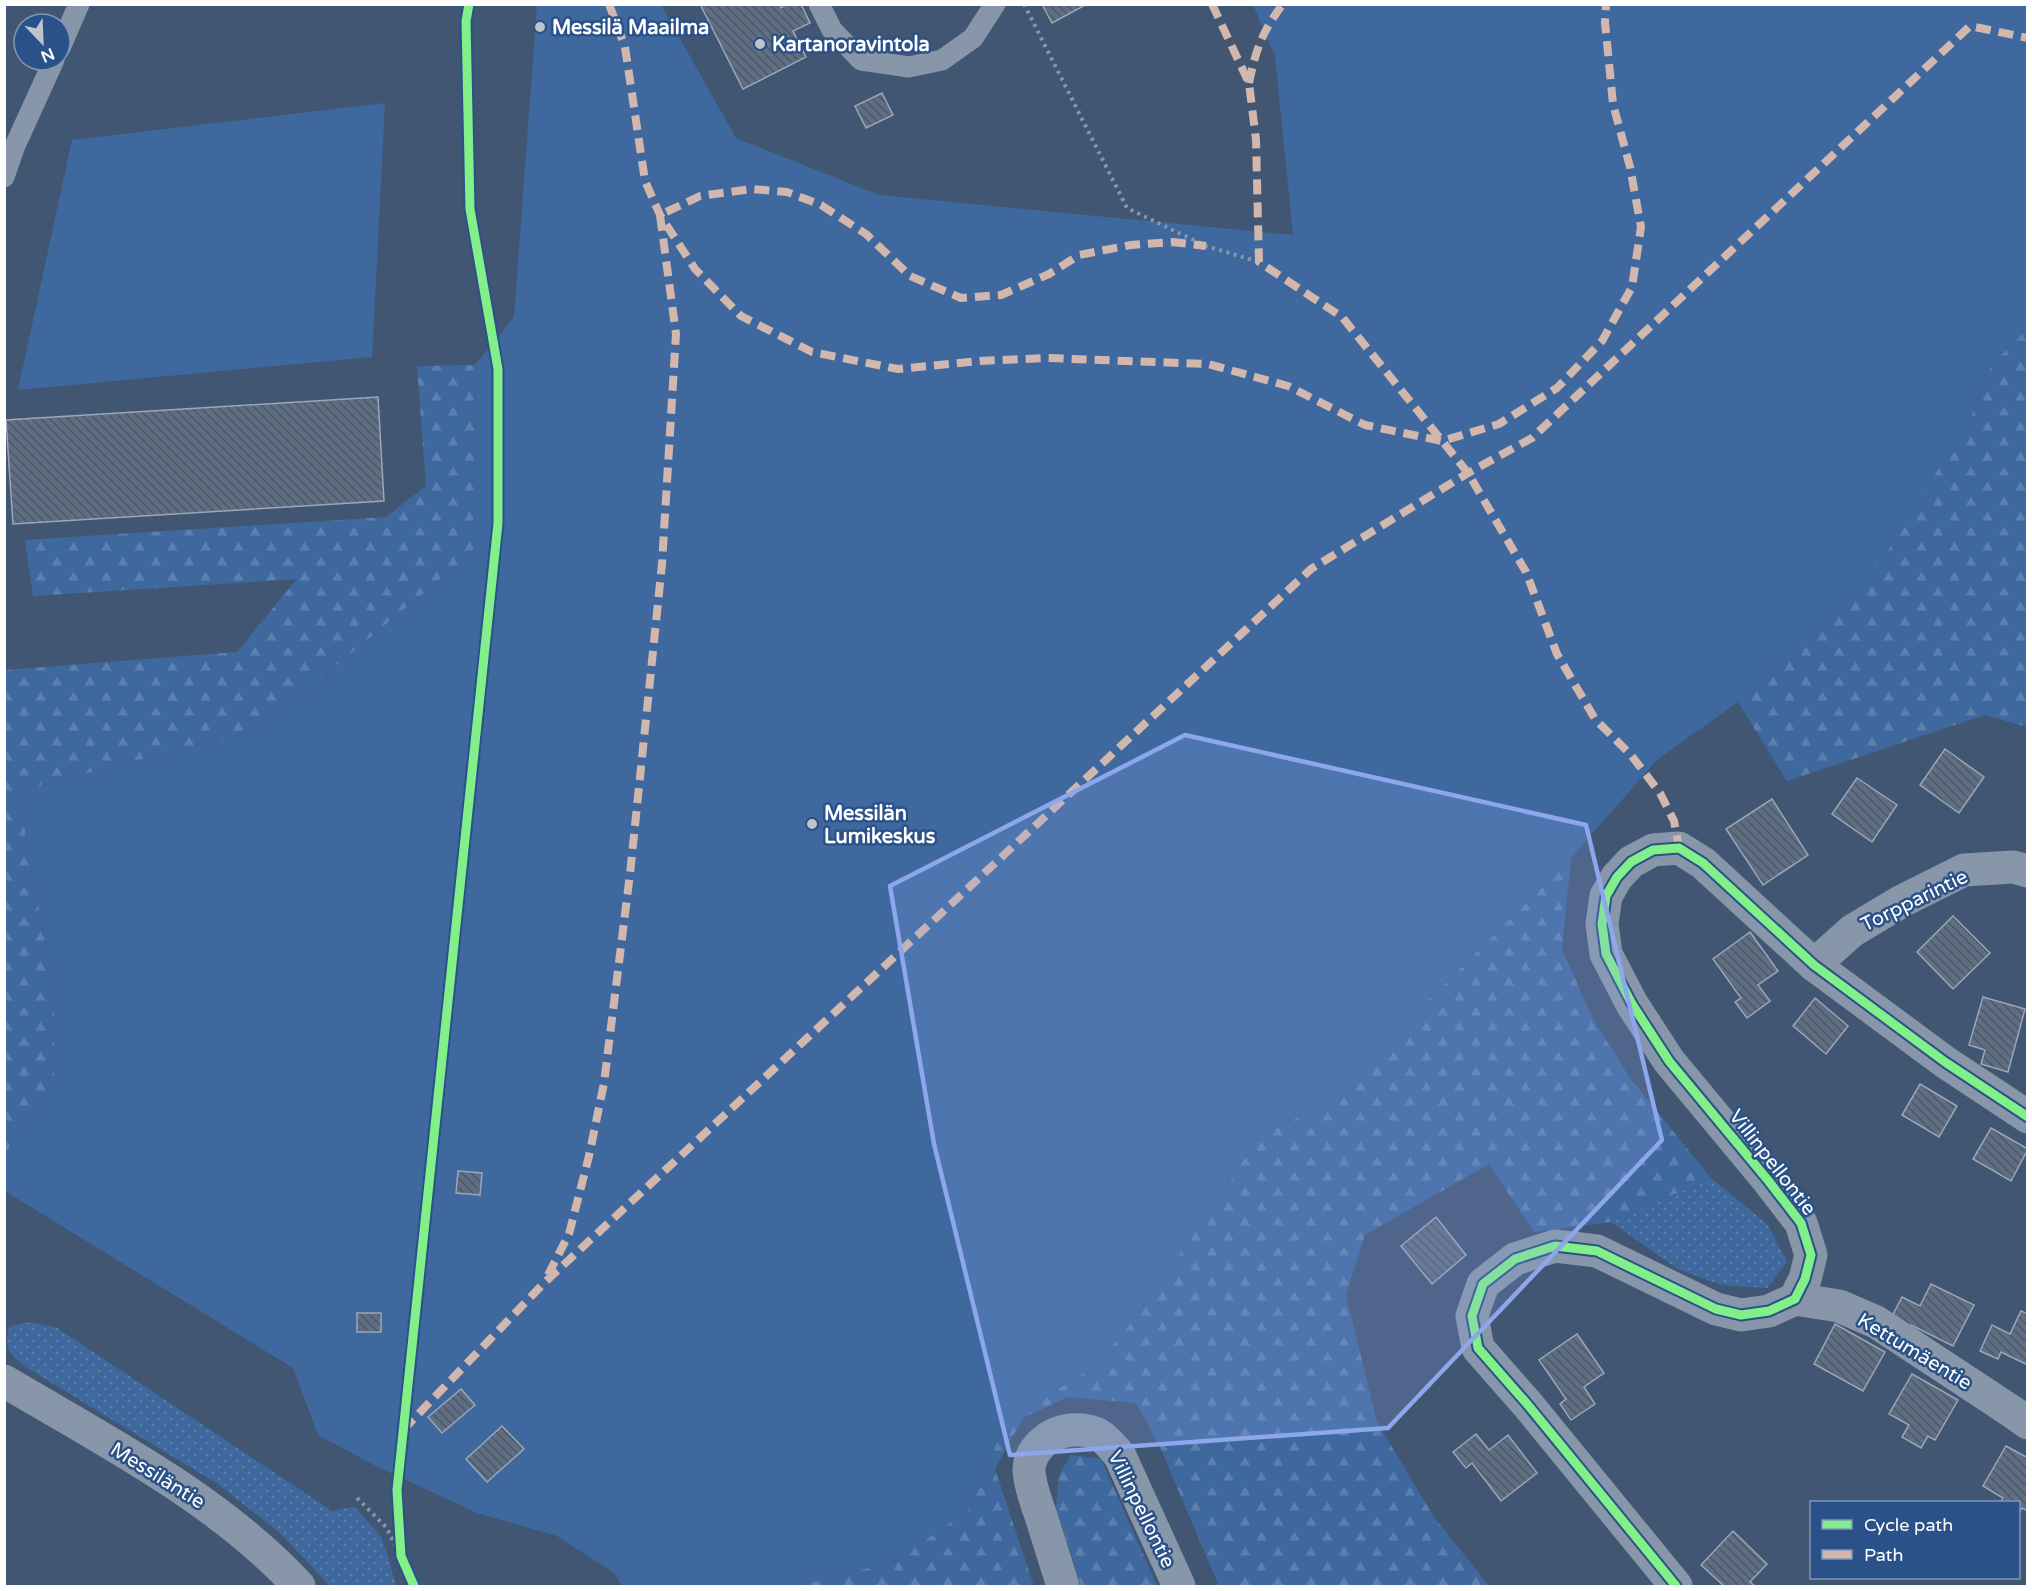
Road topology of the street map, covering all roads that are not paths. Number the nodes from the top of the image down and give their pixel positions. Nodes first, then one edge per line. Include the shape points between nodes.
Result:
1 (79, 4) edge
2 (819, 4) edge
3 (995, 4) edge
4 (72, 20) edge
5 (49, 72) edge
6 (4, 177) edge
7 (2028, 871) edge
8 (1814, 965) junction
9 (2028, 1117) edge
10 (1794, 1299) junction
11 (4, 1380) edge
12 (2028, 1423) edge
13 (299, 1587) edge
14 (1063, 1587) edge
15 (1179, 1587) edge
16 (1676, 1587) edge

1 - 4 lane
2 - 3 lane via 832,30 861,60 909,67 942,60 973,38
5 - 6 lane
7 - 8 street, Torpparintie via 2013,867 1964,870 1852,931
8 - 9 street, Villinpellontie via 1945,1062
8 - 10 street, Villinpellontie via 1703,863 1679,848 1653,850 1631,862 1606,896 1602,924 1606,954 1632,1004 1669,1061 1801,1223 1811,1255 1805,1279
10 - 12 street, Kettumäentie via 1839,1306 1876,1322
10 - 16 street via 1769,1311 1741,1315 1716,1309 1597,1251 1555,1246 1515,1259 1483,1284 1472,1316 1478,1348
11 - 13 street, Messiläntie via 188,1492 273,1559
14 - 15 street, Villinpellontie via 1029,1472 1032,1455 1043,1441 1065,1430 1087,1429 1107,1439 1120,1456

